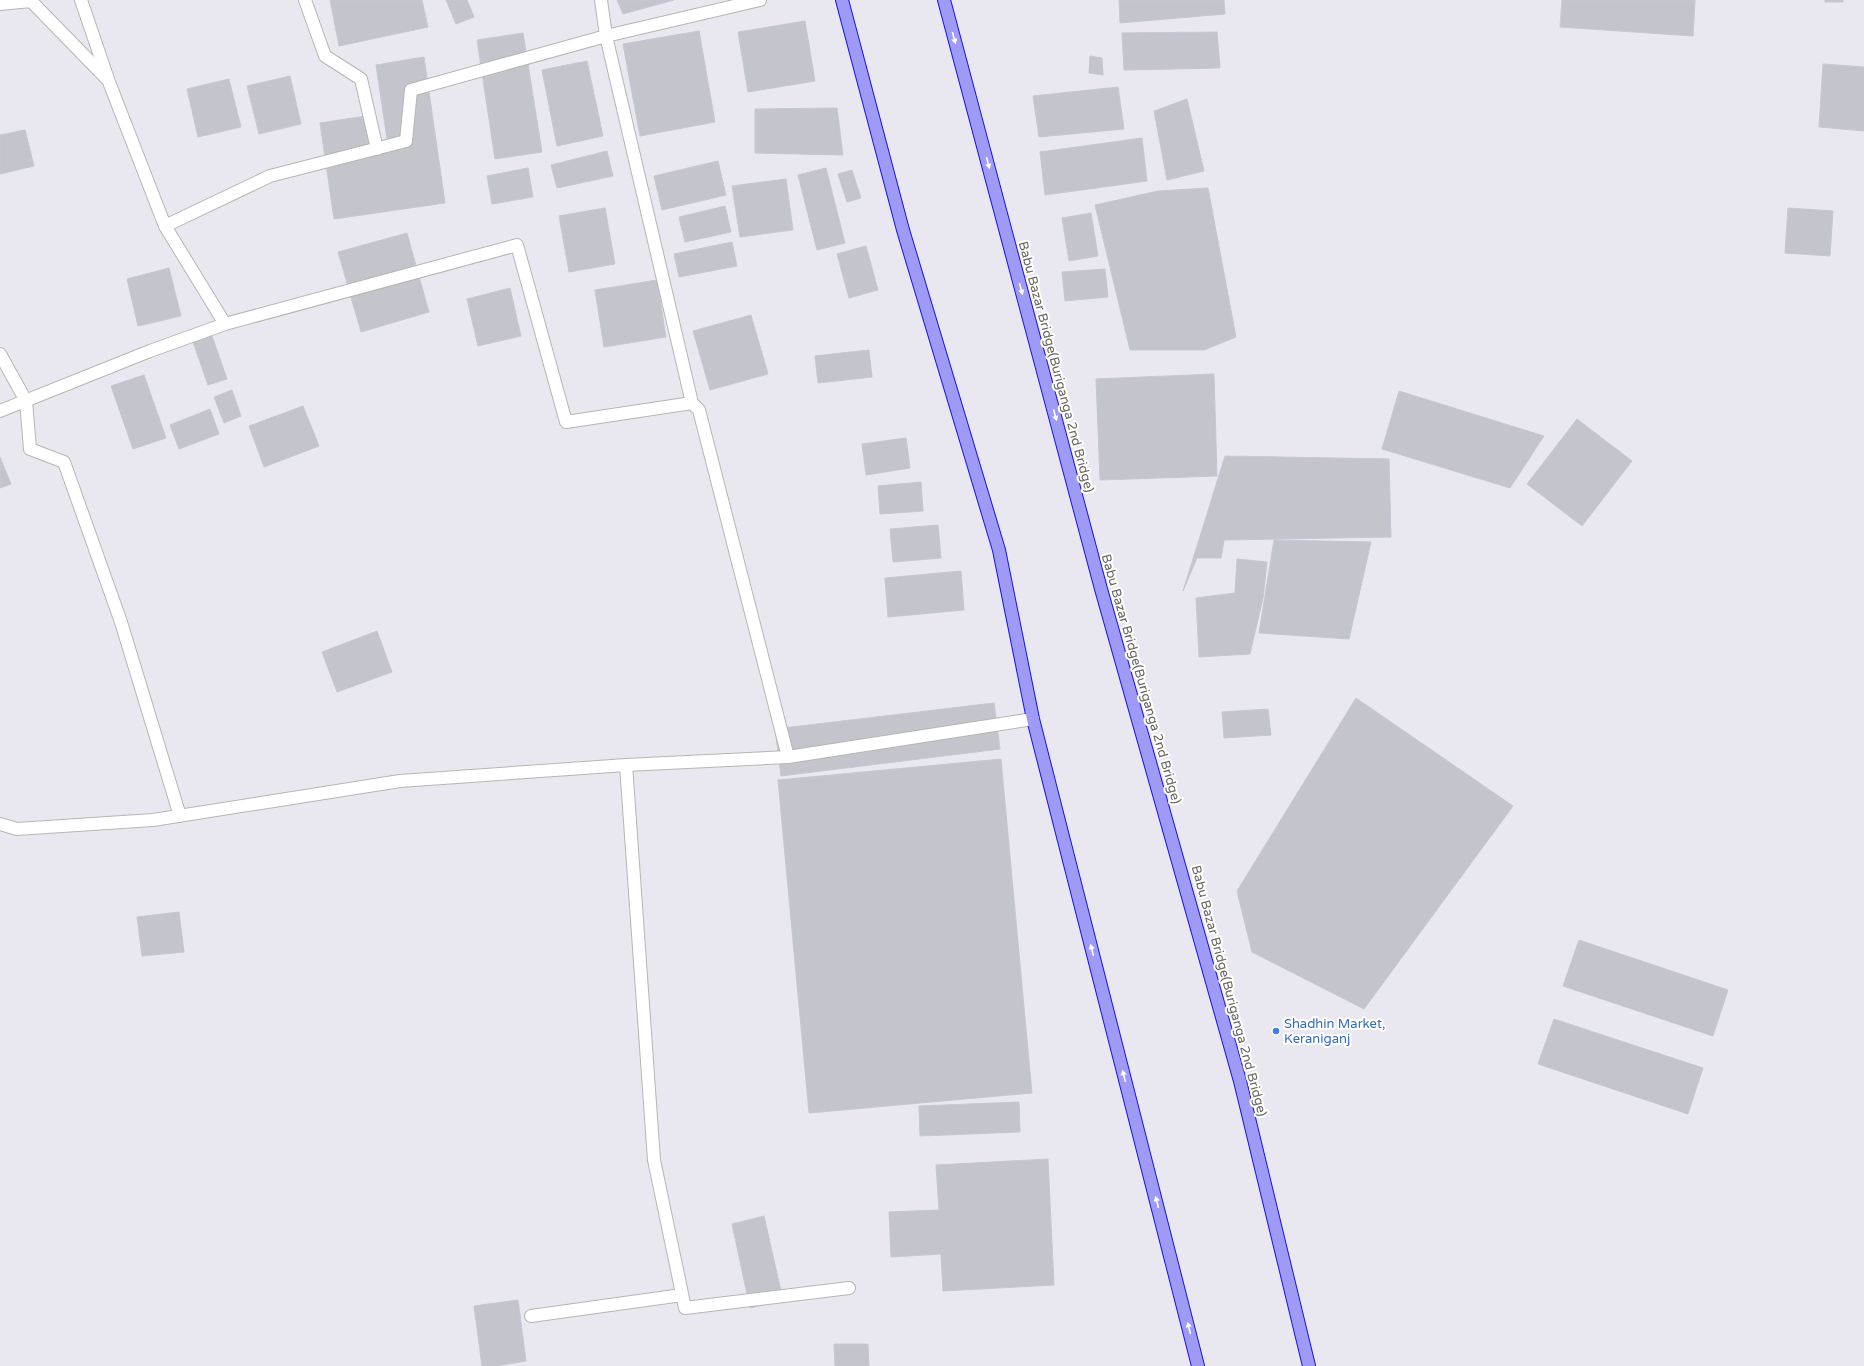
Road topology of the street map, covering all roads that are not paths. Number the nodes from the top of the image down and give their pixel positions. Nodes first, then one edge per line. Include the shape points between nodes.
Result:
1 (81, 0) edge
2 (305, 0) edge
3 (601, 0) edge
4 (760, 0) edge
5 (842, 0) edge
6 (944, 0) edge
7 (0, 4) edge
8 (606, 36) junction
9 (110, 82) junction
10 (377, 149) junction
11 (165, 226) junction
12 (225, 324) junction
13 (0, 354) edge
14 (26, 400) junction
15 (692, 403) junction
16 (0, 411) edge
17 (1033, 719) junction
18 (788, 757) junction
19 (626, 765) junction
20 (180, 816) junction
21 (0, 824) edge
22 (849, 1288) dead end
23 (682, 1295) junction
24 (531, 1316) dead end
25 (1198, 1366) edge
26 (1309, 1366) edge

1 - 9 street
2 - 10 street via 324,56 361,79
3 - 8 street
4 - 8 street
5 - 17 highway via 903,230 999,550
6 -> 26 highway, Babu Bazar Bridge(Buriganga 2nd Bridge) via 1101,589 1240,1081
7 - 9 street via 31,1
8 - 10 street via 412,90 406,141
8 - 15 street
9 - 11 street
10 - 11 street via 270,176
11 - 12 street
12 - 14 street
12 - 15 street via 517,245 566,422
13 - 14 street
14 - 16 street
14 - 20 street via 30,449 64,462 92,536
15 - 18 street via 699,410
17 - 18 street
25 -> 17 highway
18 - 19 street
19 - 20 street via 400,781
19 - 23 street via 654,1160
20 - 21 street via 17,829
22 - 23 street via 685,1308
23 - 24 street

